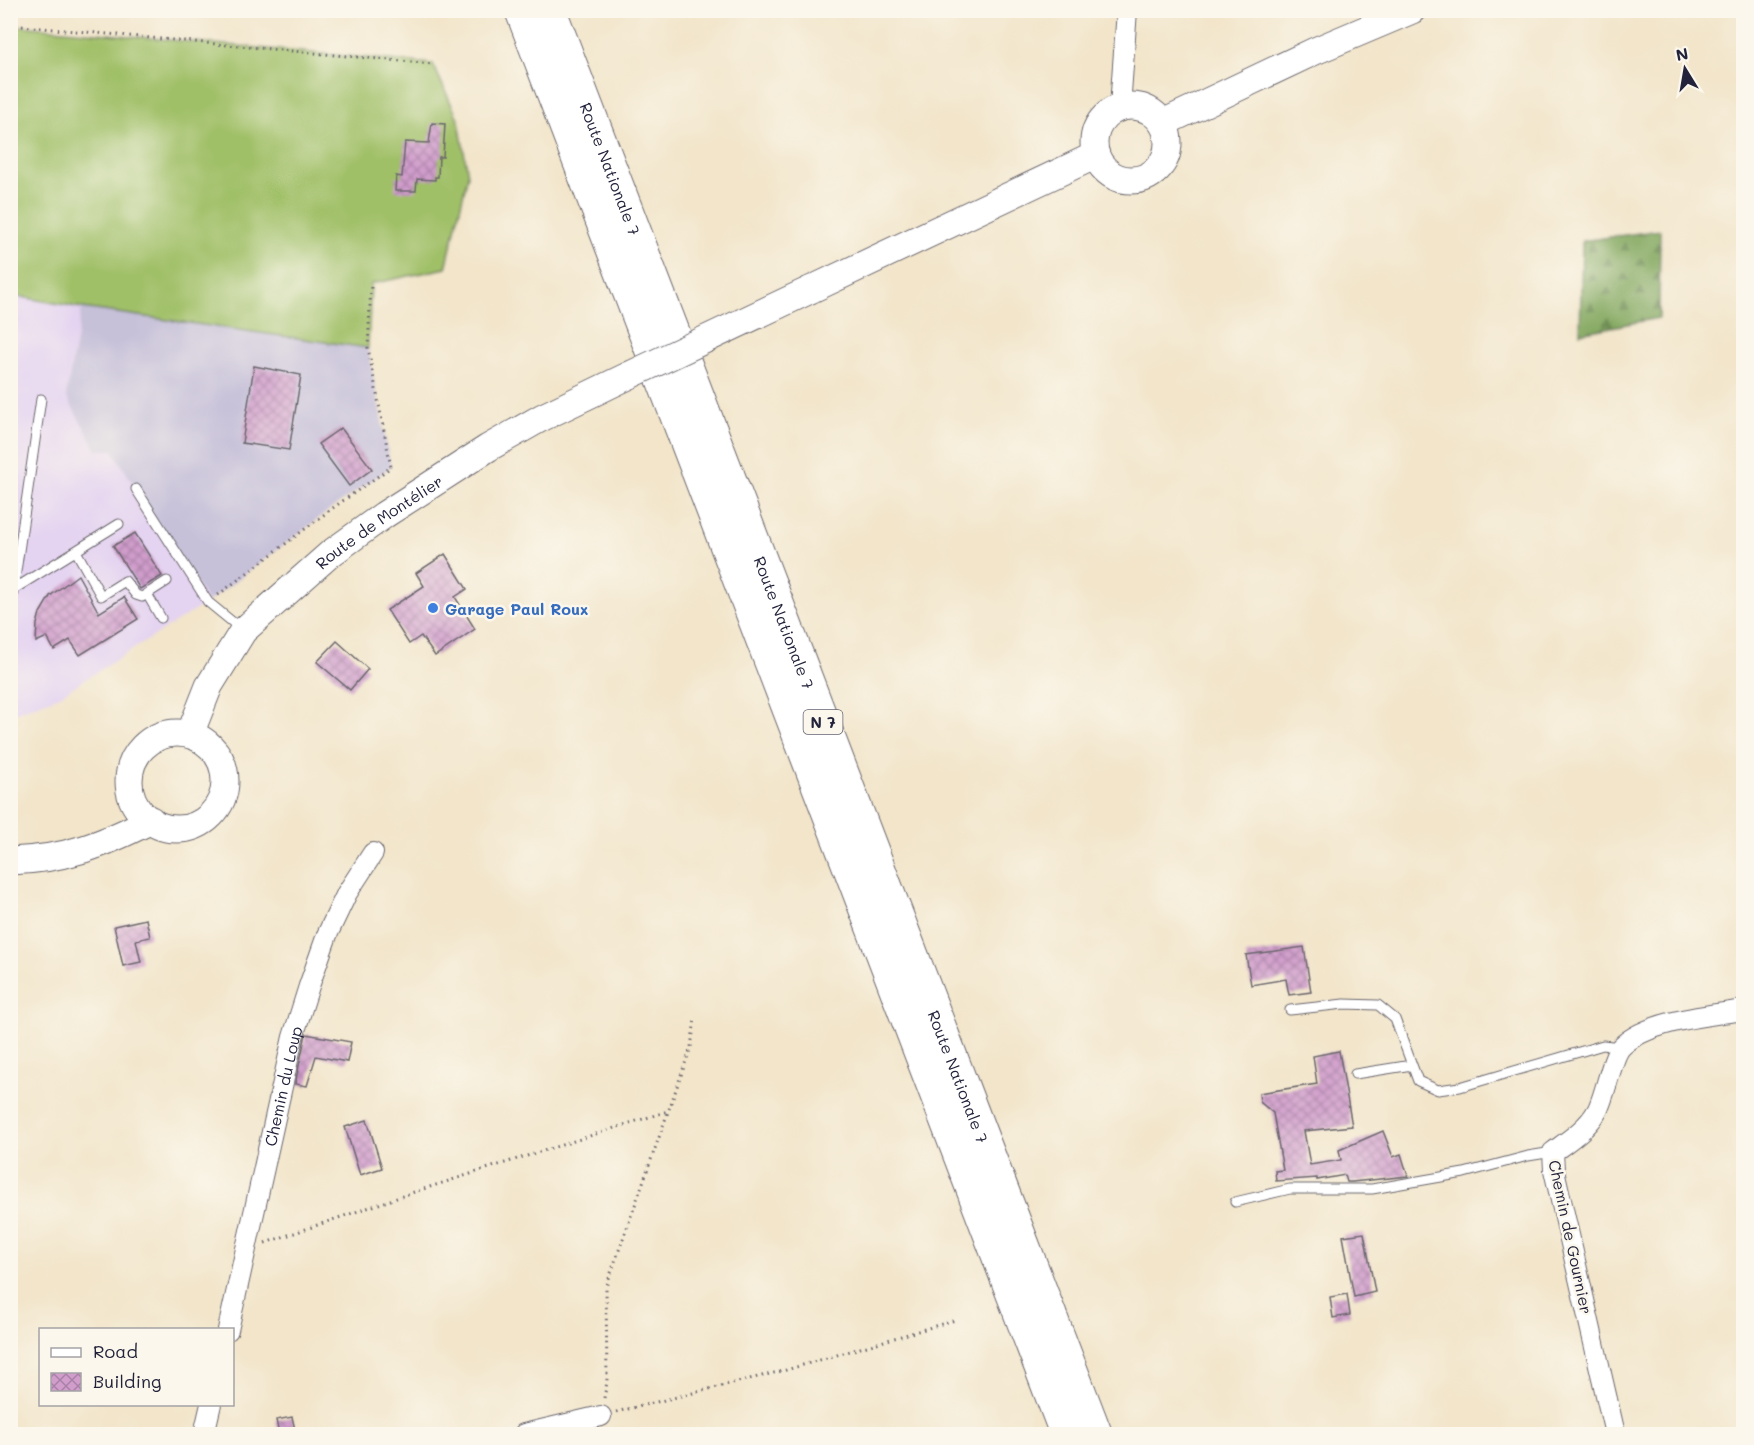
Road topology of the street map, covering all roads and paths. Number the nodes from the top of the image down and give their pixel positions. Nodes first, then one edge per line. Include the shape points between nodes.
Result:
1 (521, 10) edge
2 (550, 10) edge
3 (1127, 10) edge
4 (1412, 10) edge
5 (10, 24) edge
6 (433, 64) dead end
7 (1120, 107) junction
8 (1163, 123) junction
9 (1096, 155) junction
10 (371, 284) dead end
11 (41, 399) dead end
12 (136, 489) dead end
13 (119, 524) dead end
14 (76, 551) junction
15 (167, 582) dead end
16 (14, 589) junction
17 (147, 594) junction
18 (208, 602) junction
19 (10, 613) edge
20 (161, 618) dead end
21 (243, 631) junction
22 (190, 734) junction
23 (151, 820) junction
24 (373, 854) dead end
25 (10, 861) edge
26 (1290, 1010) dead end
27 (1743, 1010) edge
28 (695, 1019) dead end
29 (1620, 1047) junction
30 (1412, 1065) junction
31 (1355, 1074) dead end
32 (668, 1111) junction
33 (1553, 1152) junction
34 (1235, 1202) dead end
35 (248, 1249) junction
36 (955, 1320) dead end
37 (228, 1328) edge
38 (211, 1406) edge
39 (601, 1416) junction
40 (204, 1434) edge
41 (525, 1434) edge
42 (1066, 1434) edge
43 (1096, 1434) edge
44 (1615, 1434) edge

1 - 42 highway, Route Nationale 7 / N 7
2 - 43 highway, Route Nationale 7 / N 7
3 - 7 street
4 - 8 main road
5 - 6 path
7 - 8 main road via 1144,107
7 - 9 main road via 1109,112 1095,132
8 - 9 main road via 1168,147 1165,159 1147,176 1123,179 1102,166
9 - 21 main road, Route de Montélier, bridge via 541,418 429,485 330,554
10 - 18 path via 368,348 391,467
11 - 16 lane
12 - 18 lane
13 - 14 lane
14 - 16 lane
14 - 17 lane via 101,596 125,581 136,595
15 - 17 lane
16 - 19 lane
17 - 20 lane
18 - 21 lane
21 - 22 main road, Route de Montélier via 209,686
22 - 23 main road via 159,736 135,757 130,788 135,803
22 - 23 main road via 216,751 223,765 223,797 215,811 189,827 173,828
23 - 25 main road via 76,852 42,860
24 - 35 street, Chemin du Loup via 347,893 309,986 293,1037
26 - 30 lane via 1378,1005 1395,1018
27 - 29 street via 1685,1019 1646,1031
28 - 32 path via 691,1047
29 - 30 lane via 1603,1045 1438,1090 1418,1081
29 - 33 street, Chemin de Gournier via 1597,1112
30 - 31 lane
32 - 35 path
32 - 39 path via 606,1287 607,1382
33 - 34 lane via 1372,1190 1290,1188
33 - 44 street, Chemin de Gournier
35 - 37 street, Chemin du Loup
36 - 39 path via 786,1370
38 - 40 street
39 - 41 street

